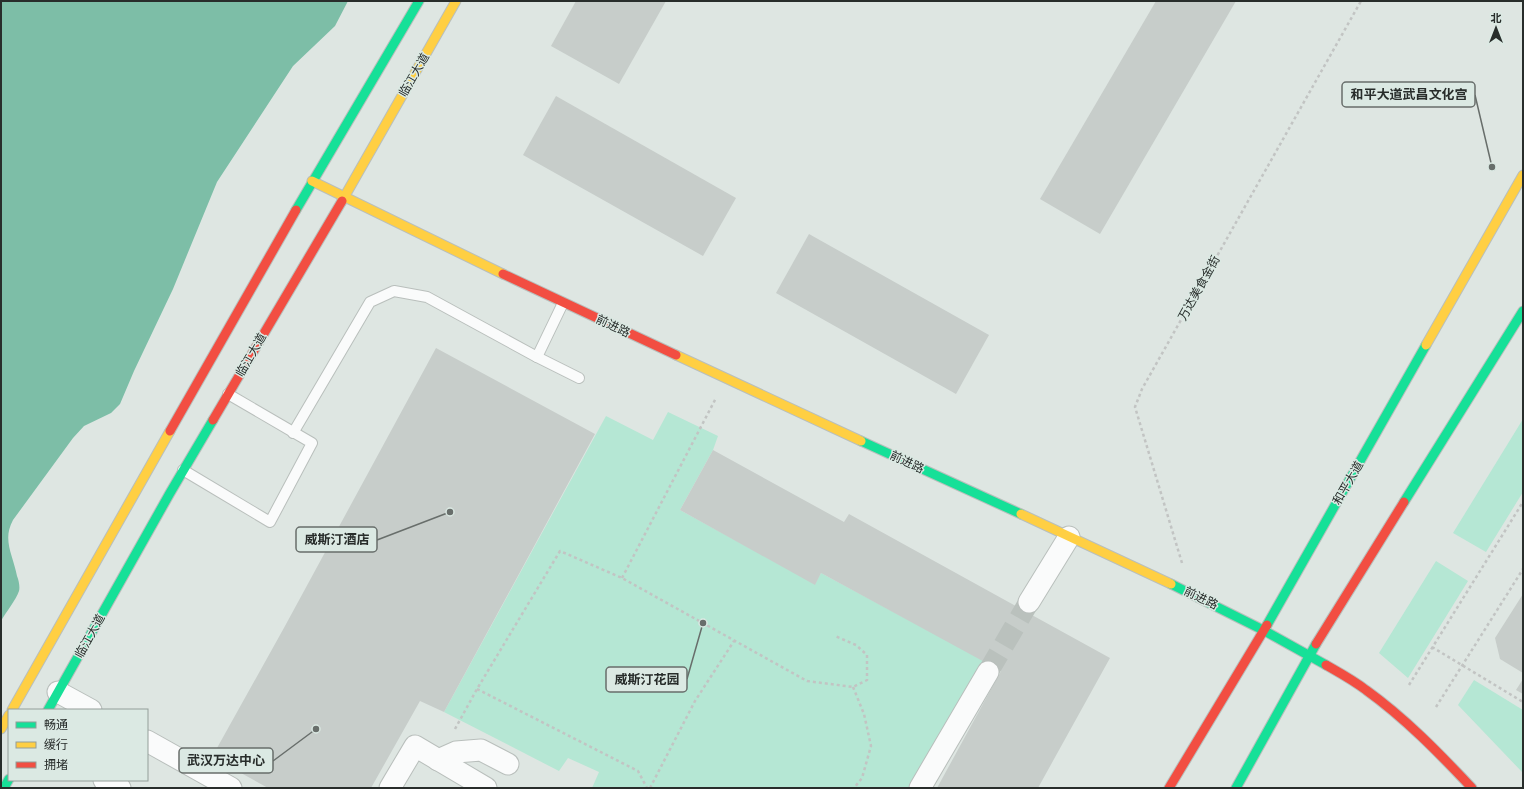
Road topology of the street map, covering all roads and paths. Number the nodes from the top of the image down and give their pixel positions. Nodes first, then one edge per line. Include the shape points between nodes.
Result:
1 (419, 1) edge
2 (456, 1) edge
3 (1360, 1) edge
4 (1523, 175) edge
5 (312, 181) junction
6 (344, 197) junction
7 (562, 303) junction
8 (1523, 311) edge
9 (537, 357) junction
10 (579, 378) dead end
11 (727, 378) junction
12 (228, 394) junction
13 (293, 432) junction
14 (183, 470) junction
15 (1523, 502) edge
16 (1069, 537) junction
17 (1523, 569) edge
18 (622, 578) junction
19 (1191, 593) junction
20 (1029, 602) tunnel mouth
21 (1264, 630) junction
22 (835, 636) dead end
23 (734, 641) junction
24 (1432, 647) junction
25 (1309, 654) junction
26 (1462, 665) junction
27 (988, 672) tunnel mouth
28 (1409, 685) dead end
29 (853, 687) junction
30 (477, 689) junction
31 (58, 692) junction
32 (1523, 702) edge
33 (1436, 707) dead end
34 (13, 709) edge
35 (49, 709) edge
36 (89, 709) edge
37 (8, 718) edge
38 (1, 730) edge
39 (148, 742) edge
40 (438, 760) junction
41 (508, 764) dead end
42 (106, 781) edge
43 (120, 788) edge
44 (231, 788) edge
45 (390, 788) edge
46 (486, 788) edge
47 (647, 788) edge
48 (650, 788) edge
49 (854, 788) edge
50 (920, 788) edge
51 (1169, 788) edge
52 (1236, 788) edge
53 (1472, 788) edge

1 - 5 main road
2 - 6 main road, 临江大道
3 - 19 path, 万达美食金街 via 1142,389 1135,407
4 - 21 main road, 和平大道
5 - 6 main road, 前进路
5 - 34 main road
6 - 7 main road, 前进路
6 - 12 main road, 临江大道
7 - 9 lane
7 - 11 main road, 前进路
8 - 25 main road
9 - 10 lane
9 - 13 lane via 427,297 394,291 370,302
11 - 16 main road, 前进路
11 - 18 path
12 - 13 lane
12 - 14 main road, 临江大道
13 - 14 lane via 312,444 270,522
14 - 31 main road, 临江大道
15 - 24 path
16 - 19 main road, 前进路
16 - 20 street
17 - 26 path
18 - 23 path
18 - 30 path via 560,550
19 - 21 main road, 前进路
21 - 25 main road, 前进路
21 - 51 main road, 和平大道
22 - 29 path via 856,645 867,655 867,680
23 - 29 path via 807,681
23 - 48 path via 695,701
24 - 26 path
24 - 28 path
25 - 52 main road
25 - 53 main road, 前进路 via 1364,688 1406,722
26 - 32 path
26 - 33 path
27 - 50 street
29 - 49 path via 864,714 871,746 862,778
30 - 40 path
30 - 47 path via 638,771
31 - 35 main road, 临江大道
31 - 36 street
37 - 38 main road
39 - 44 street
40 - 41 street via 456,752 481,750
40 - 45 street via 415,746
40 - 46 street
42 - 43 street

